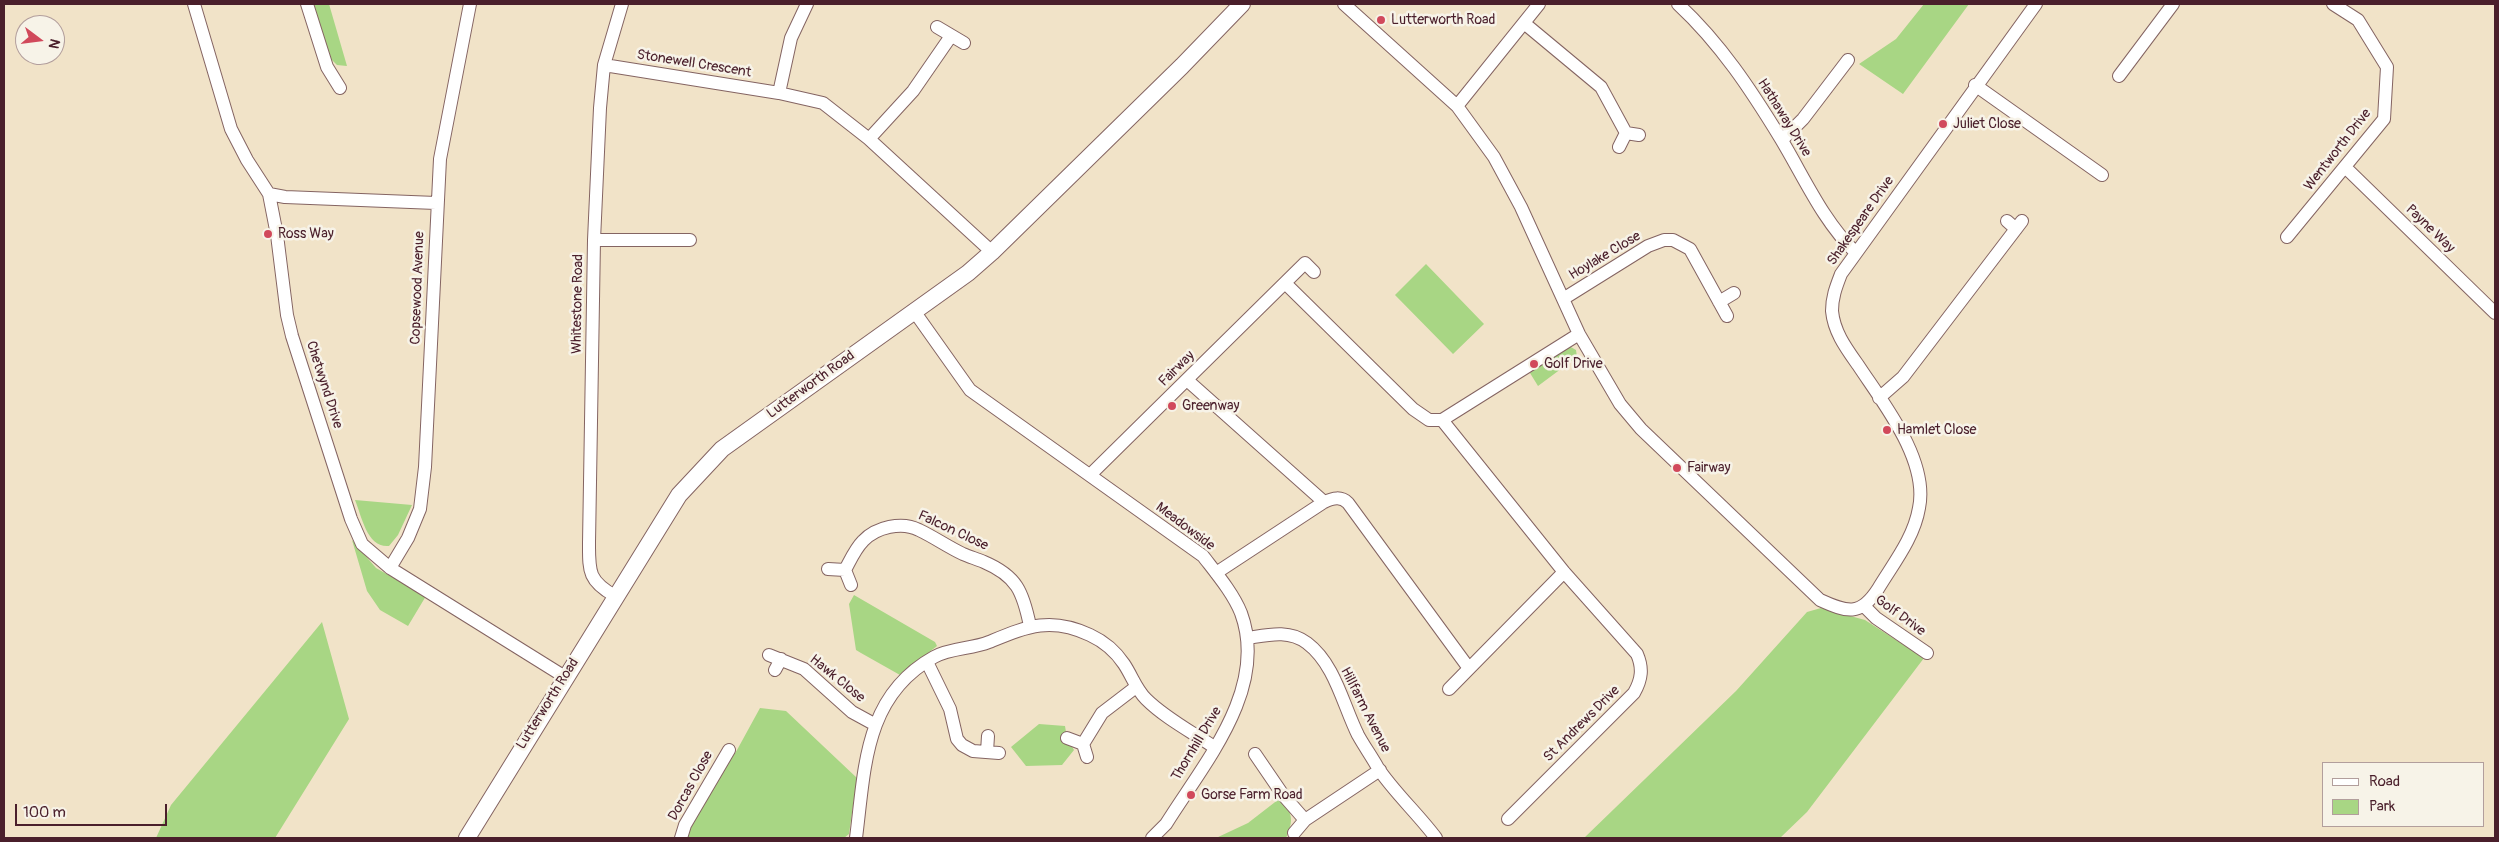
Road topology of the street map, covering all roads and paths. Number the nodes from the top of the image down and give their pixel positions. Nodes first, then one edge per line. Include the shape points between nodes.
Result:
1 (194, 4) edge
2 (307, 4) edge
3 (470, 4) edge
4 (622, 4) edge
5 (807, 4) edge
6 (1242, 4) edge
7 (1344, 4) edge
8 (1678, 4) edge
9 (2036, 4) edge
10 (2173, 4) edge
11 (2333, 4) edge
12 (1532, 6) edge
13 (1524, 23) junction
14 (937, 27) dead end
15 (951, 36) junction
16 (964, 43) dead end
17 (1848, 60) dead end
18 (604, 65) junction
19 (2119, 76) dead end
20 (1975, 85) junction
21 (340, 88) dead end
22 (779, 93) junction
23 (1457, 106) junction
24 (869, 138) junction
25 (1782, 140) junction
26 (1619, 147) dead end
27 (2345, 167) junction
28 (2102, 175) dead end
29 (269, 194) junction
30 (436, 203) junction
31 (2015, 224) dead end
32 (2287, 237) dead end
33 (594, 240) junction
34 (690, 240) dead end
35 (992, 252) junction
36 (1856, 254) junction
37 (1314, 272) dead end
38 (1285, 283) junction
39 (1734, 294) dead end
40 (1563, 298) junction
41 (1719, 302) junction
42 (914, 311) junction
43 (2495, 313) edge
44 (1727, 316) dead end
45 (1579, 334) junction
46 (1187, 380) junction
47 (1879, 398) junction
48 (1442, 420) junction
49 (1090, 475) junction
50 (1324, 502) junction
51 (390, 568) junction
52 (828, 569) dead end
53 (845, 570) junction
54 (1564, 572) junction
55 (1216, 573) junction
56 (851, 586) dead end
57 (615, 596) junction
58 (1864, 606) junction
59 (1030, 626) junction
60 (1248, 638) junction
61 (1927, 653) dead end
62 (775, 661) dead end
63 (926, 662) junction
64 (1468, 667) junction
65 (565, 677) junction
66 (1136, 688) junction
67 (1449, 688) dead end
68 (874, 724) junction
69 (988, 736) dead end
70 (1067, 738) dead end
71 (1083, 744) junction
72 (1214, 747) junction
73 (729, 750) dead end
74 (1255, 754) dead end
75 (1087, 757) dead end
76 (1380, 770) junction
77 (1508, 819) dead end
78 (1305, 820) junction
79 (1294, 833) dead end
80 (467, 838) edge
81 (681, 838) edge
82 (856, 838) edge
83 (1152, 838) edge
84 (1436, 838) edge

1 - 29 street, Chetwynd Drive via 231,128
2 - 21 street via 327,66
3 - 30 street, Copsewood Avenue via 440,159
4 - 18 street, Whitestone Road
5 - 22 street via 791,38
6 - 35 main road, Lutterworth Road
7 - 23 street, Golf Drive
8 - 25 street, Hathaway Drive via 1707,31 1729,59
9 - 20 street, Shakespeare Drive
10 - 19 street
11 - 27 street, Wentworth Drive via 2358,20 2387,67 2384,119
12 - 13 street
13 - 23 street
13 - 26 street via 1601,87 1633,134
14 - 15 street
15 - 16 street
15 - 24 street via 913,91
17 - 25 street via 1803,120
18 - 22 street, Stonewell Crescent
18 - 33 street, Whitestone Road
20 - 28 street
20 - 36 street, Shakespeare Drive
22 - 24 street, Stonewell Crescent via 823,103
23 - 40 street, Golf Drive via 1494,157
24 - 35 street, Stonewell Crescent
25 - 36 street, Hathaway Drive via 1831,226
27 - 32 street, Wentworth Drive
27 - 43 street, Payne Way
29 - 30 street
29 - 51 street, Chetwynd Drive via 292,336 348,510 362,544
30 - 51 street, Copsewood Avenue via 425,467 420,509
31 - 47 street via 1903,377
33 - 34 street
33 - 57 street, Whitestone Road via 589,570 599,586
35 - 42 main road, Lutterworth Road
36 - 47 street, Shakespeare Drive via 1841,274 1834,291 1832,312 1838,335
37 - 38 street, Fairway via 1306,263
38 - 46 street, Fairway
38 - 48 street via 1422,418
39 - 41 street
40 - 41 street, Hoylake Close via 1648,246 1673,240 1690,249
40 - 45 street, Golf Drive
41 - 44 street, Hoylake Close
42 - 49 street, Meadowside via 970,390
42 - 57 main road, Lutterworth Road via 722,449 679,495
45 - 48 street
45 - 58 street, Golf Drive via 1620,404 1641,429 1799,580 1820,600 1839,608 1852,610
46 - 49 street, Fairway
46 - 50 street
47 - 58 street, Shakespeare Drive via 1911,451 1918,472 1920,507 1908,540
48 - 54 street
49 - 55 street, Meadowside via 1203,556
50 - 55 street, Meadowside
50 - 64 street via 1336,498 1348,503
51 - 65 street, Chetwynd Drive
52 - 53 street
53 - 56 street
53 - 59 street, Falcon Close via 868,537 894,527 918,529 963,554 1004,571 1018,587
54 - 64 street
54 - 77 street, St Andrews Drive via 1637,654 1642,672 1634,693
55 - 60 street, Thornhill Drive via 1241,612
57 - 65 main road, Lutterworth Road
58 - 61 street, Golf Drive
59 - 63 street
59 - 66 street via 1061,626 1098,640 1124,664
60 - 72 street, Thornhill Drive via 1248,668 1232,718
60 - 76 street, Hillfarm Avenue via 1288,634 1307,643 1325,664 1358,735
62 - 68 street, Hawk Close via 804,669 852,712
63 - 68 street via 899,683
63 - 69 street via 950,710 957,739 962,745 973,751 993,753
64 - 67 street
65 - 80 main road, Lutterworth Road
66 - 71 street via 1102,713
66 - 72 street via 1154,707
68 - 82 street via 867,749
70 - 71 street
71 - 75 street
72 - 83 street, Thornhill Drive via 1166,824
73 - 81 street, Dorcas Close via 684,825
74 - 78 street via 1258,768
76 - 78 street
76 - 84 street, Hillfarm Avenue
78 - 79 street

